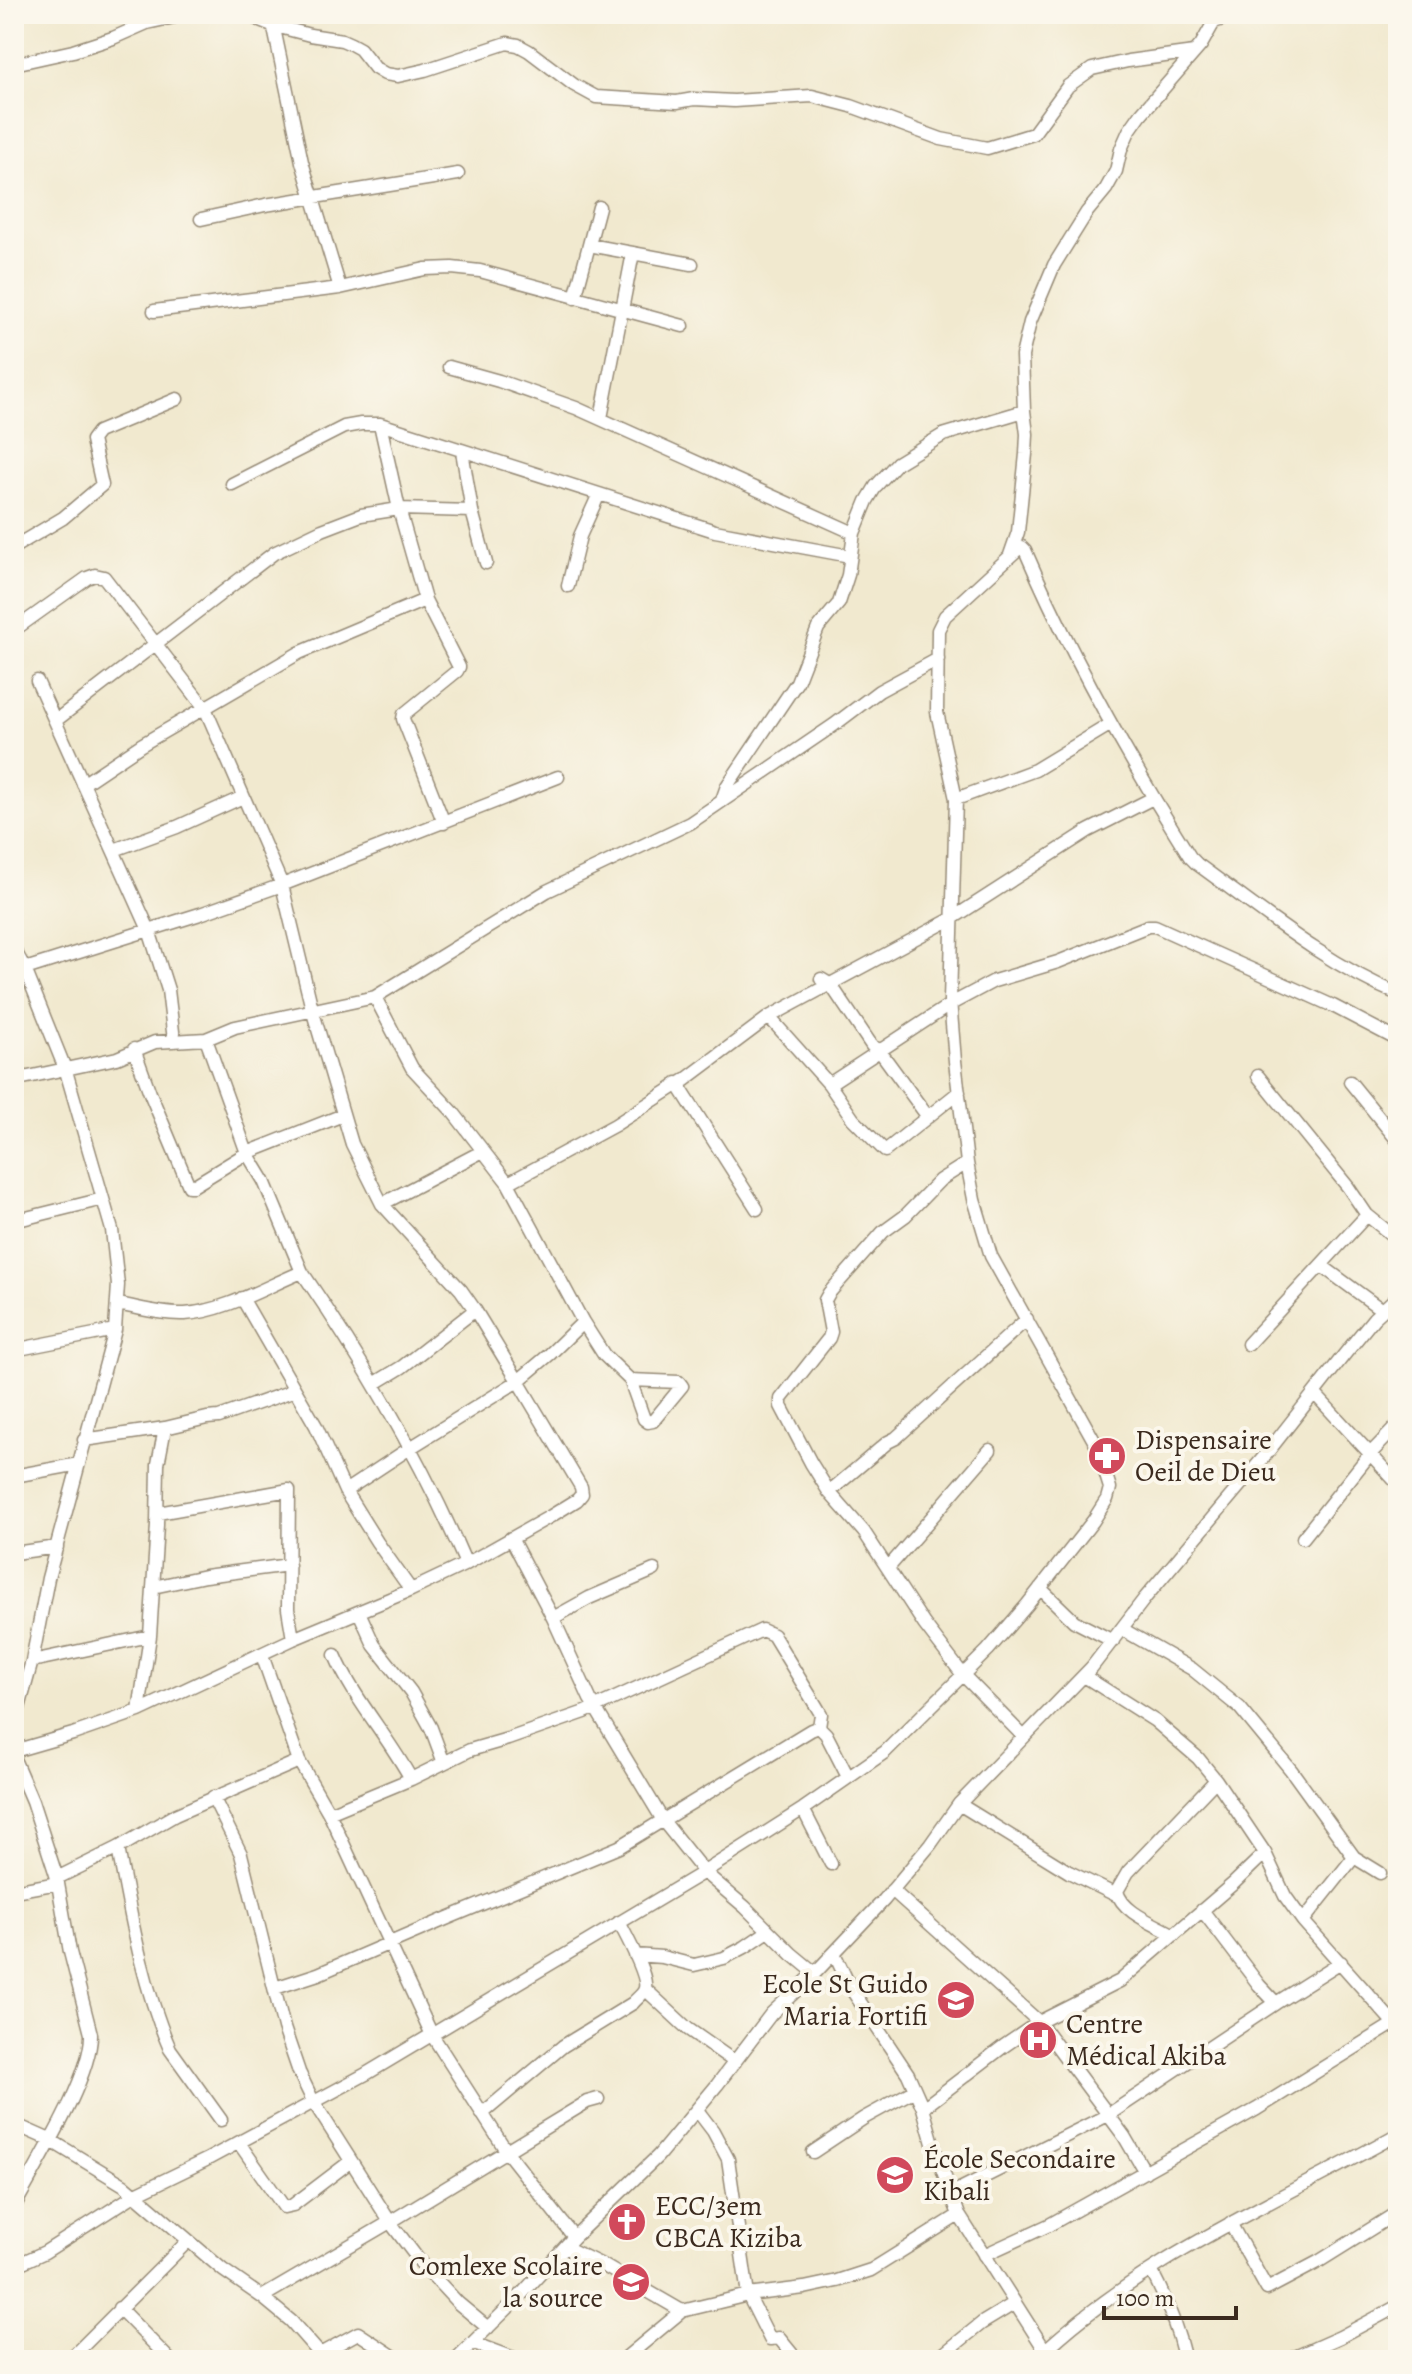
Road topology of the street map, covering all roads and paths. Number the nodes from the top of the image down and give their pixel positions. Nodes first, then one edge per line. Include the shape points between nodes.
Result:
1 (188, 14) edge
2 (245, 14) edge
3 (1237, 14) edge
4 (272, 19) edge
5 (1194, 52) junction
6 (14, 64) edge
7 (458, 174) dead end
8 (313, 199) junction
9 (599, 207) dead end
10 (201, 219) dead end
11 (589, 245) junction
12 (633, 253) junction
13 (692, 264) dead end
14 (340, 288) junction
15 (575, 298) junction
16 (154, 311) dead end
17 (622, 311) junction
18 (683, 326) dead end
19 (449, 367) dead end
20 (177, 399) dead end
21 (1024, 411) junction
22 (601, 418) junction
23 (380, 424) junction
24 (462, 451) junction
25 (232, 484) dead end
26 (599, 494) junction
27 (399, 509) junction
28 (472, 511) junction
29 (854, 533) junction
30 (14, 547) edge
31 (850, 556) junction
32 (1009, 556) junction
33 (486, 563) dead end
34 (568, 586) dead end
35 (425, 600) junction
36 (14, 630) edge
37 (156, 645) junction
38 (938, 659) junction
39 (37, 681) dead end
40 (205, 708) junction
41 (55, 721) junction
42 (1111, 724) junction
43 (558, 777) dead end
44 (83, 784) junction
45 (243, 797) junction
46 (1153, 798) junction
47 (956, 799) junction
48 (722, 800) junction
49 (444, 823) junction
50 (114, 850) junction
51 (282, 885) junction
52 (953, 918) junction
53 (149, 930) junction
54 (14, 949) edge
55 (25, 969) junction
56 (826, 982) junction
57 (1398, 994) edge
58 (375, 997) junction
59 (951, 1004) junction
60 (312, 1009) junction
61 (769, 1017) junction
62 (206, 1039) junction
63 (174, 1040) junction
64 (1398, 1040) edge
65 (134, 1049) junction
66 (879, 1050) junction
67 (66, 1071) junction
68 (1258, 1076) dead end
69 (14, 1080) edge
70 (1350, 1082) dead end
71 (677, 1083) junction
72 (829, 1084) junction
73 (959, 1092) junction
74 (343, 1115) junction
75 (928, 1117) junction
76 (1398, 1141) edge
77 (483, 1151) junction
78 (247, 1153) junction
79 (967, 1163) junction
80 (508, 1183) junction
81 (103, 1199) junction
82 (382, 1204) junction
83 (757, 1209) dead end
84 (1367, 1215) junction
85 (14, 1221) edge
86 (1398, 1240) edge
87 (1322, 1266) junction
88 (302, 1272) junction
89 (1398, 1296) edge
90 (242, 1298) junction
91 (118, 1304) junction
92 (475, 1310) junction
93 (1382, 1310) junction
94 (1027, 1319) junction
95 (583, 1322) junction
96 (115, 1330) junction
97 (1248, 1344) dead end
98 (14, 1350) edge
99 (630, 1380) junction
100 (518, 1381) junction
101 (374, 1384) junction
102 (295, 1390) junction
103 (1314, 1393) junction
104 (1398, 1425) edge
105 (165, 1428) junction
106 (84, 1440) junction
107 (410, 1448) junction
108 (990, 1450) dead end
109 (1370, 1454) junction
110 (79, 1464) junction
111 (14, 1476) edge
112 (1398, 1484) edge
113 (345, 1491) junction
114 (829, 1492) junction
115 (158, 1513) junction
116 (511, 1538) junction
117 (1303, 1538) dead end
118 (57, 1547) junction
119 (14, 1553) edge
120 (466, 1564) junction
121 (289, 1565) junction
122 (888, 1568) junction
123 (654, 1570) dead end
124 (153, 1587) junction
125 (1040, 1588) junction
126 (411, 1590) junction
127 (359, 1612) junction
128 (553, 1618) junction
129 (1122, 1629) junction
130 (150, 1636) junction
131 (293, 1639) junction
132 (1113, 1641) junction
133 (262, 1655) junction
134 (335, 1655) dead end
135 (32, 1661) junction
136 (963, 1675) junction
137 (1084, 1676) junction
138 (595, 1707) junction
139 (139, 1711) junction
140 (14, 1726) edge
141 (819, 1727) junction
142 (1023, 1736) junction
143 (14, 1751) edge
144 (14, 1759) edge
145 (299, 1761) junction
146 (444, 1763) junction
147 (848, 1777) junction
148 (411, 1779) junction
149 (1216, 1780) junction
150 (213, 1797) junction
151 (959, 1804) junction
152 (803, 1809) junction
153 (329, 1813) junction
154 (664, 1822) junction
155 (118, 1848) junction
156 (1265, 1853) junction
157 (1354, 1857) junction
158 (831, 1864) dead end
159 (704, 1872) junction
160 (1380, 1873) dead end
161 (58, 1881) junction
162 (892, 1890) junction
163 (14, 1891) edge
164 (1118, 1896) junction
165 (1202, 1910) junction
166 (1303, 1921) junction
167 (619, 1922) junction
168 (767, 1932) junction
169 (1174, 1935) junction
170 (391, 1942) junction
171 (834, 1953) junction
172 (635, 1955) junction
173 (1341, 1962) junction
174 (815, 1973) junction
175 (275, 1988) junction
176 (645, 1989) junction
177 (1276, 2003) junction
178 (1039, 2022) junction
179 (1397, 2024) edge
180 (432, 2035) junction
181 (735, 2062) junction
182 (915, 2090) junction
183 (598, 2099) dead end
184 (313, 2101) junction
185 (923, 2108) junction
186 (697, 2110) junction
187 (482, 2114) junction
188 (1108, 2115) junction
189 (221, 2120) dead end
190 (14, 2124) edge
191 (1398, 2134) edge
192 (50, 2140) junction
193 (239, 2143) junction
194 (507, 2152) junction
195 (813, 2152) dead end
196 (351, 2161) junction
197 (1145, 2172) junction
198 (136, 2194) junction
199 (950, 2194) junction
200 (15, 2203) edge
201 (1398, 2212) edge
202 (959, 2215) junction
203 (390, 2222) junction
204 (1230, 2223) junction
205 (574, 2237) junction
206 (188, 2241) junction
207 (565, 2247) junction
208 (984, 2255) junction
209 (14, 2266) edge
210 (1151, 2270) junction
211 (748, 2295) junction
212 (262, 2297) junction
213 (1015, 2303) junction
214 (1398, 2306) edge
215 (119, 2308) junction
216 (682, 2311) junction
217 (488, 2328) junction
218 (474, 2343) junction
219 (1050, 2355) edge
220 (322, 2357) edge
221 (70, 2359) edge
222 (170, 2360) edge
223 (399, 2360) edge
224 (455, 2360) edge
225 (519, 2360) edge
226 (623, 2360) edge
227 (797, 2360) edge
228 (936, 2360) edge
229 (1035, 2360) edge
230 (1185, 2360) edge
231 (1292, 2360) edge

1 - 6 street
2 - 4 street
3 - 5 street via 1214,22
4 - 5 street via 351,44 385,74 425,70 507,43 529,51 596,97 677,102 812,96 941,139 987,148 1033,134 1068,86 1092,69
4 - 8 street
5 - 21 street via 1129,131 1106,189 1054,265 1024,344
7 - 8 street
8 - 10 street
8 - 14 street
9 - 11 street
11 - 12 street
11 - 15 street
12 - 13 street
12 - 17 street
14 - 15 street via 452,268
14 - 16 street
15 - 17 street
17 - 18 street
17 - 22 street
19 - 22 street
20 - 30 street via 98,432 92,440 102,485 63,518
21 - 29 street via 943,435 914,450 876,486
21 - 32 street via 1027,434 1018,532
22 - 29 street
23 - 24 street
23 - 25 street via 344,427
23 - 27 street
24 - 26 street
24 - 28 street
26 - 31 street via 715,531
26 - 34 street via 580,536
27 - 28 street
27 - 35 street
27 - 37 street via 361,515 274,553
28 - 33 street
29 - 31 street
31 - 48 street via 839,603 818,628 797,682
32 - 38 street via 940,623
32 - 42 street via 1025,550 1050,610
35 - 40 street via 299,653
35 - 49 street via 459,667 407,709 403,719
36 - 37 street via 87,578 100,575
37 - 40 street
37 - 41 street
38 - 47 street via 938,716
38 - 48 street via 879,691
39 - 41 street
40 - 44 street
40 - 45 street
41 - 44 street
42 - 46 street
42 - 47 street via 1035,770
43 - 49 street
44 - 50 street
45 - 50 street
45 - 51 street
46 - 52 street via 1088,831
46 - 57 street via 1197,864 1308,945
47 - 52 street
48 - 58 street via 690,823 547,891
49 - 51 street
50 - 53 street
51 - 53 street
51 - 60 street
52 - 56 street
52 - 59 street
53 - 55 street
53 - 63 street via 168,990
54 - 55 street
55 - 67 street
56 - 61 street
56 - 66 street
58 - 60 street
58 - 77 street via 412,1068
59 - 64 street via 994,981 1155,926
59 - 66 street
59 - 73 street
60 - 62 street
60 - 74 street
61 - 71 street
61 - 72 street
62 - 63 street
62 - 78 street
63 - 65 street
65 - 67 street
65 - 78 street via 187,1184 193,1186
66 - 72 street
66 - 75 street
67 - 69 street
67 - 81 street
68 - 84 street
70 - 76 street
71 - 80 street via 615,1125
71 - 83 street
72 - 75 street via 853,1119 885,1151
73 - 75 street
73 - 79 street
74 - 78 street
74 - 82 street
77 - 80 street
77 - 82 street
78 - 88 street
79 - 94 street via 991,1256
79 - 114 street via 940,1180 883,1232 829,1293 829,1338 781,1399
80 - 95 street
81 - 85 street
81 - 91 street via 112,1230
82 - 92 street
84 - 86 street
84 - 87 street
87 - 93 street
87 - 97 street
88 - 90 street
88 - 101 street
89 - 93 street
90 - 91 street via 185,1314
90 - 102 street
91 - 96 street
92 - 100 street
92 - 101 street
93 - 103 street
94 - 114 street
94 - 125 street via 1097,1446 1110,1488 1093,1521
95 - 99 street via 604,1355
95 - 100 street
96 - 98 street
96 - 106 street
99 - 99 street via 679,1382 682,1386 648,1422
100 - 107 street
100 - 116 street via 582,1494
101 - 107 street
102 - 105 street via 219,1417
102 - 113 street
103 - 109 street
103 - 129 street
104 - 109 street
105 - 106 street
105 - 115 street via 158,1464
106 - 110 street
107 - 113 street
107 - 120 street
108 - 122 street
109 - 112 street
109 - 117 street
110 - 111 street
110 - 118 street
113 - 126 street
114 - 122 street
115 - 121 street via 289,1490
115 - 124 street
116 - 120 street
116 - 128 street
118 - 119 street
118 - 135 street
120 - 126 street
121 - 124 street
121 - 131 street
122 - 136 street
123 - 128 street
124 - 130 street
125 - 132 street via 1074,1621
125 - 136 street
126 - 127 street
127 - 131 street
127 - 146 street via 374,1645 418,1704
128 - 138 street
129 - 132 street
129 - 157 street via 1192,1669 1240,1708
130 - 135 street
130 - 139 street
131 - 133 street
132 - 137 street
133 - 139 street
133 - 145 street
134 - 148 street
135 - 140 street
136 - 142 street
136 - 147 street via 885,1752
137 - 142 street
137 - 149 street via 1155,1721
138 - 141 street via 762,1630 773,1635 821,1714
138 - 146 street
138 - 154 street
139 - 143 street
141 - 147 street
141 - 154 street
142 - 151 street
144 - 161 street
145 - 150 street
145 - 153 street
146 - 148 street
147 - 152 street
148 - 153 street
149 - 156 street
149 - 164 street via 1128,1872 1118,1885
150 - 155 street
150 - 175 street via 241,1854
151 - 162 street
151 - 164 street
152 - 158 street
152 - 159 street
153 - 170 street
154 - 159 street
154 - 170 street via 619,1847
155 - 161 street
155 - 189 street via 141,1966 164,2036
156 - 165 street
156 - 166 street
157 - 160 street
157 - 166 street
159 - 167 street
159 - 168 street
161 - 163 street
161 - 192 street via 92,2045
162 - 171 street
162 - 178 street
164 - 169 street via 1129,1909
165 - 169 street
165 - 177 street
166 - 173 street
167 - 172 street
167 - 180 street
168 - 172 street via 724,1958 694,1965
168 - 174 street
169 - 178 street via 1120,1981
170 - 175 street
170 - 180 street
171 - 174 street
171 - 182 street
172 - 176 street
173 - 177 street
173 - 179 street
174 - 181 street via 771,2014
175 - 184 street via 284,2028
176 - 181 street
176 - 187 street via 633,2003 563,2046
177 - 188 street
178 - 185 street
178 - 188 street
179 - 197 street
180 - 184 street
180 - 187 street
181 - 186 street
182 - 185 street
182 - 195 street
183 - 194 street
184 - 193 street
184 - 196 street
185 - 199 street
186 - 205 street
186 - 211 street via 728,2159
187 - 194 street
188 - 197 street
188 - 199 street
190 - 192 street
191 - 204 street
192 - 198 street
192 - 200 street
193 - 196 street via 284,2207
193 - 198 street
194 - 203 street
194 - 205 street
196 - 203 street
197 - 208 street
198 - 206 street
198 - 209 street
199 - 202 street
201 - 204 street via 1267,2289
202 - 208 street
202 - 211 street via 871,2270 804,2288
203 - 212 street
203 - 217 street via 421,2263
204 - 210 street
205 - 207 street
206 - 212 street
206 - 215 street
207 - 216 street
207 - 217 street
208 - 213 street
210 - 219 street via 1125,2286
210 - 230 street via 1168,2303
211 - 216 street
211 - 227 street via 770,2339 779,2338
212 - 220 street
213 - 219 street
213 - 228 street
214 - 231 street
215 - 221 street
215 - 222 street
216 - 226 street
217 - 218 street
218 - 224 street
218 - 225 street
219 - 229 street
220 - 223 street via 358,2333

